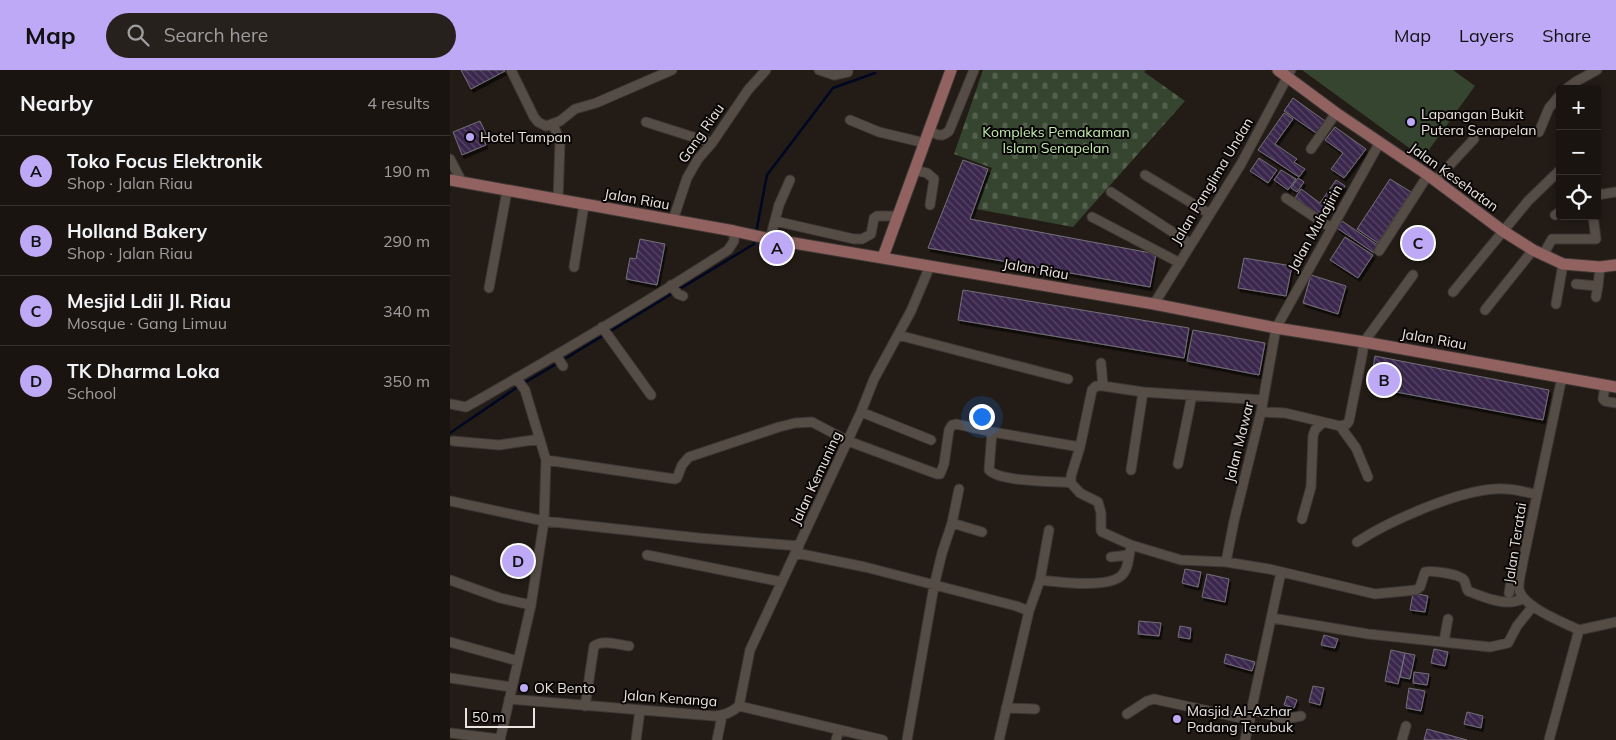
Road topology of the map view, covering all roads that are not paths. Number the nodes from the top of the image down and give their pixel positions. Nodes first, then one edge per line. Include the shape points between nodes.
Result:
1 (511, 70) edge
2 (672, 70) edge
3 (766, 70) edge
4 (819, 70) edge
5 (951, 70) edge
6 (974, 70) edge
7 (1597, 70) edge
8 (848, 72) dead end
9 (1286, 72) edge
10 (1571, 85) edge
11 (1556, 99) edge
12 (1336, 113) junction
13 (850, 120) dead end
14 (646, 122) dead end
15 (553, 124) junction
16 (929, 130) junction
17 (1539, 132) dead end
18 (1474, 140) dead end
19 (1380, 142) junction
20 (712, 143) junction
21 (925, 143) junction
22 (1311, 149) dead end
23 (450, 159) edge
24 (914, 170) junction
25 (1556, 174) edge
26 (1145, 175) dead end
27 (1432, 178) junction
28 (790, 180) dead end
29 (456, 181) edge
30 (507, 191) junction
31 (1111, 192) dead end
32 (1616, 192) edge
33 (1601, 194) edge
34 (1286, 198) dead end
35 (558, 200) junction
36 (584, 205) junction
37 (930, 205) dead end
38 (1210, 214) junction
39 (898, 216) junction
40 (1092, 217) dead end
41 (673, 220) junction
42 (1594, 220) edge
43 (775, 221) junction
44 (1331, 228) junction
45 (734, 231) junction
46 (1503, 231) junction
47 (767, 238) junction
48 (1191, 244) junction
49 (1379, 251) dead end
50 (1538, 253) junction
51 (883, 258) junction
52 (1180, 263) junction
53 (1563, 264) junction
54 (1616, 265) edge
55 (930, 266) junction
56 (574, 267) dead end
57 (1600, 267) junction
58 (1413, 275) dead end
59 (1576, 284) dead end
60 (1598, 286) junction
61 (489, 288) dead end
62 (1454, 292) dead end
63 (1596, 297) dead end
64 (1154, 304) junction
65 (1556, 304) dead end
66 (1485, 310) dead end
67 (1276, 328) junction
68 (604, 329) junction
69 (898, 335) junction
70 (1364, 342) junction
71 (1101, 363) dead end
72 (1562, 377) junction
73 (1068, 379) dead end
74 (520, 384) junction
75 (1103, 386) junction
76 (1610, 386) edge
77 (1143, 392) junction
78 (652, 395) dead end
79 (1192, 395) junction
80 (1263, 400) junction
81 (1616, 403) edge
82 (450, 404) edge
83 (861, 412) junction
84 (1261, 412) junction
85 (1323, 422) junction
86 (1340, 426) junction
87 (992, 432) junction
88 (540, 439) junction
89 (931, 440) dead end
90 (453, 441) dead end
91 (848, 441) junction
92 (1080, 447) junction
93 (546, 460) junction
94 (1178, 464) dead end
95 (1131, 470) dead end
96 (1368, 477) dead end
97 (1071, 483) junction
98 (959, 489) dead end
99 (1537, 495) junction
100 (450, 501) edge
101 (1302, 519) dead end
102 (544, 521) junction
103 (952, 523) junction
104 (1049, 530) dead end
105 (982, 532) dead end
106 (1357, 542) dead end
107 (1131, 545) junction
108 (798, 550) junction
109 (647, 555) dead end
110 (1129, 555) junction
111 (1111, 557) dead end
112 (1226, 562) junction
113 (1522, 566) junction
114 (1281, 572) junction
115 (450, 580) edge
116 (1040, 580) junction
117 (782, 582) junction
118 (934, 586) junction
119 (1509, 593) dead end
120 (1523, 599) junction
121 (531, 605) junction
122 (1533, 606) junction
123 (1029, 611) junction
124 (1272, 618) junction
125 (1448, 620) dead end
126 (1616, 622) edge
127 (1579, 630) junction
128 (1444, 641) junction
129 (450, 642) edge
130 (630, 646) dead end
131 (518, 661) junction
132 (450, 678) edge
133 (511, 687) junction
134 (509, 699) junction
135 (585, 706) junction
136 (739, 706) junction
137 (1006, 708) junction
138 (1035, 709) dead end
139 (640, 710) junction
140 (1252, 710) junction
141 (1127, 714) dead end
142 (722, 716) junction
143 (1300, 716) dead end
144 (1250, 720) junction
145 (1406, 726) dead end
146 (839, 730) junction
147 (450, 733) edge
148 (500, 740) edge
149 (636, 740) edge
150 (716, 740) edge
151 (836, 740) edge
152 (883, 740) edge
153 (907, 740) edge
154 (999, 740) edge
155 (1244, 740) edge
156 (1402, 740) edge
157 (1549, 740) edge

1 - 15 street via 538,122 546,126
2 - 15 street via 575,109
3 - 20 street, Gang Riau via 748,90
4 - 8 street via 834,75
5 - 16 main road
6 - 16 street via 949,131 938,136
7 - 10 street
9 - 12 main road, Jalan Kesehatan
9 - 38 street, Jalan Panglima Undan via 1241,164
11 - 17 street
12 - 19 main road, Jalan Kesehatan
12 - 22 street
13 - 21 street via 880,132
14 - 20 street
15 - 35 street via 560,142
16 - 21 main road
18 - 27 street
19 - 27 main road, Jalan Kesehatan
19 - 44 street, Jalan Muhajirin
20 - 41 street, Gang Riau via 687,178
21 - 24 main road
23 - 29 street
24 - 37 street via 927,173 934,179
24 - 39 main road
25 - 46 street
26 - 38 street
27 - 46 main road, Jalan Kesehatan
27 - 49 street
28 - 43 street
29 - 30 main road, Jalan Riau
30 - 35 main road, Jalan Riau
30 - 61 street
31 - 48 street
32 - 33 street
34 - 44 street
35 - 36 main road, Jalan Riau
36 - 41 main road, Jalan Riau
36 - 56 street
38 - 48 street, Jalan Panglima Undan
39 - 43 street via 877,216 871,234 862,239
39 - 51 main road
40 - 52 street
41 - 45 main road, Jalan Riau
42 - 50 street via 1596,239 1552,239
43 - 47 street
44 - 67 street, Jalan Muhajirin
45 - 47 main road, Jalan Riau
45 - 68 street via 734,241 728,250 676,291
46 - 50 main road, Jalan Kesehatan
46 - 62 street
47 - 51 main road, Jalan Riau
48 - 52 street, Jalan Panglima Undan
50 - 53 main road, Jalan Kesehatan
50 - 66 street
51 - 55 main road, Jalan Riau
52 - 64 street, Jalan Panglima Undan
53 - 57 main road, Jalan Kesehatan
53 - 65 street
54 - 57 main road, Jalan Kesehatan
55 - 64 main road, Jalan Riau
55 - 69 street, Jalan Kemuning
57 - 60 street
58 - 70 street
59 - 60 street
60 - 63 street
64 - 67 main road, Jalan Riau
67 - 70 main road, Jalan Riau
67 - 80 street, Jalan Mawar
68 - 74 street
68 - 78 street
69 - 73 street
69 - 83 street, Jalan Kemuning via 874,379
70 - 72 main road, Jalan Riau
70 - 86 street via 1349,421
71 - 75 street
72 - 76 main road, Jalan Riau
72 - 99 street, Jalan Teratai
74 - 82 street via 466,407
74 - 88 street
75 - 77 street
75 - 92 street via 1092,390
76 - 81 street via 1603,399
77 - 79 street
77 - 95 street
79 - 80 street
79 - 94 street
80 - 84 street, Jalan Mawar
83 - 89 street
83 - 91 street, Jalan Kemuning
84 - 85 street via 1285,412
84 - 112 street, Jalan Mawar
85 - 86 street
85 - 101 street via 1313,436 1311,486
86 - 96 street via 1356,448
87 - 91 street via 952,425 940,474
87 - 92 street
87 - 97 street via 989,470 992,474
88 - 90 street via 500,445
88 - 93 street
91 - 93 street via 812,422 795,423 689,457 675,479
91 - 108 street, Jalan Kemuning
92 - 97 street
93 - 102 street
97 - 107 street via 1080,493 1098,502 1102,532
98 - 103 street
99 - 106 street via 1495,489 1470,493 1375,530
99 - 113 street, Jalan Teratai
100 - 102 street
102 - 108 street
102 - 121 street
103 - 105 street
103 - 118 street
104 - 116 street
107 - 110 street
107 - 112 street via 1181,560
108 - 117 street, Jalan Kemuning
108 - 118 street
109 - 117 street
110 - 111 street
110 - 116 street via 1122,576 1112,580 1071,584
112 - 114 street
113 - 119 street via 1514,571
113 - 120 street, Jalan Teratai via 1519,589
114 - 120 street via 1375,594 1416,590 1425,572 1432,571 1459,576 1468,591 1476,594 1511,602
114 - 124 street
115 - 121 street
116 - 123 street
117 - 136 street, Jalan Kemuning via 750,650
118 - 123 street
118 - 153 street
120 - 122 street, Jalan Teratai
121 - 131 street
122 - 127 street, Jalan Teratai
122 - 128 street via 1508,643 1490,647
123 - 137 street
124 - 128 street via 1368,634
124 - 140 street
125 - 128 street
126 - 127 street
127 - 157 street
129 - 131 street
130 - 135 street via 606,643 594,646
131 - 133 street
132 - 133 street
133 - 134 street
134 - 135 street, Jalan Kenanga
134 - 148 street
135 - 139 street, Jalan Kenanga
136 - 142 street, Jalan Kenanga
136 - 146 street
137 - 138 street
137 - 154 street
139 - 142 street, Jalan Kenanga
139 - 149 street
140 - 143 street via 1284,719
140 - 144 street
141 - 144 street via 1154,699
142 - 150 street
144 - 155 street
145 - 156 street
146 - 151 street
146 - 152 street
147 - 148 street

